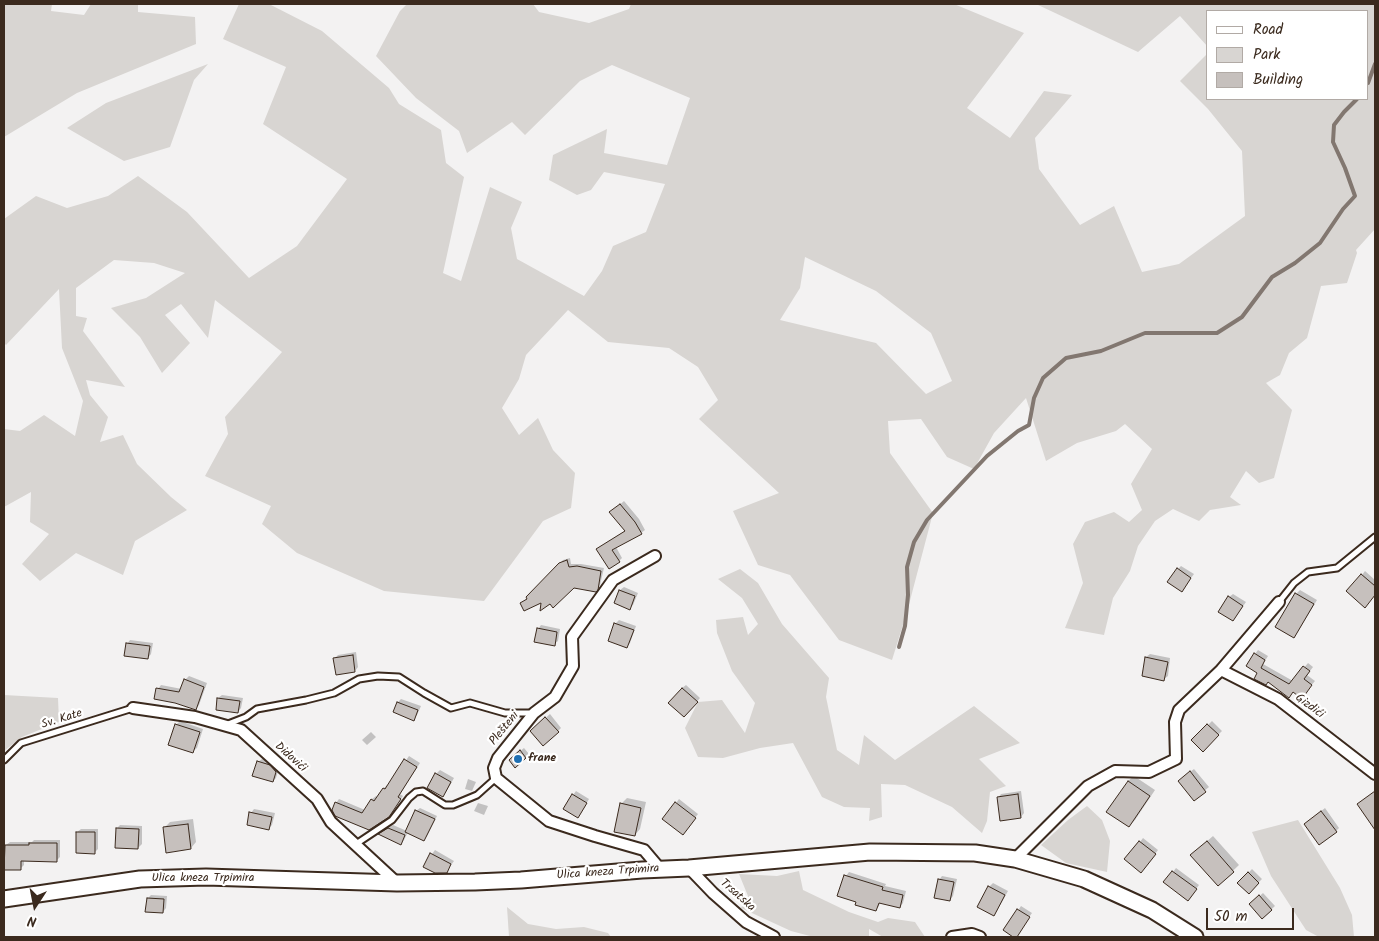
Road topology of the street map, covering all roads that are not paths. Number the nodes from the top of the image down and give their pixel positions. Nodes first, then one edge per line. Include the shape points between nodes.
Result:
1 (1375, 537) edge
2 (655, 556) dead end
3 (1279, 602) joint
4 (1221, 670) junction
5 (133, 708) joint
6 (534, 713) junction
7 (224, 726) junction
8 (4, 760) edge
9 (1375, 774) edge
10 (496, 778) junction
11 (355, 845) junction
12 (1015, 859) junction
13 (689, 868) junction
14 (661, 870) junction
15 (397, 883) junction
16 (4, 899) edge
17 (774, 937) edge
18 (952, 937) edge
19 (980, 937) edge
20 (1195, 937) edge

1 - 3 lane via 1337,568 1308,572 1294,582
2 - 6 street, Plešteni via 613,580 572,637 573,666 555,697
3 - 4 street
4 - 9 street, Gizdići via 1278,699
4 - 12 street via 1179,710 1176,759 1149,772 1115,771 1088,786
5 - 7 street, Didovići via 195,717
5 - 8 lane, Sv. Kate via 22,743
6 - 7 lane via 505,713 470,703 451,708 399,677 378,676 359,679 334,693 257,708 246,717
6 - 10 street, Plešteni via 498,758 494,768
7 - 11 street, Didovići via 241,730 317,799 332,822
10 - 11 lane via 477,795 453,806 445,806 423,791 416,792 392,820
10 - 14 street via 549,821 644,850
11 - 15 street, Didovići
12 - 13 main road, Ulica kneza Trpimira via 975,853 870,852
12 - 20 main road, Ulica kneza Trpimira via 1084,879 1152,910
13 - 14 main road, Ulica kneza Trpimira
13 - 17 street, Trsatska via 746,922
14 - 15 main road, Ulica kneza Trpimira via 521,880
15 - 16 main road, Ulica kneza Trpimira via 206,877 140,879
18 - 19 street via 972,934

